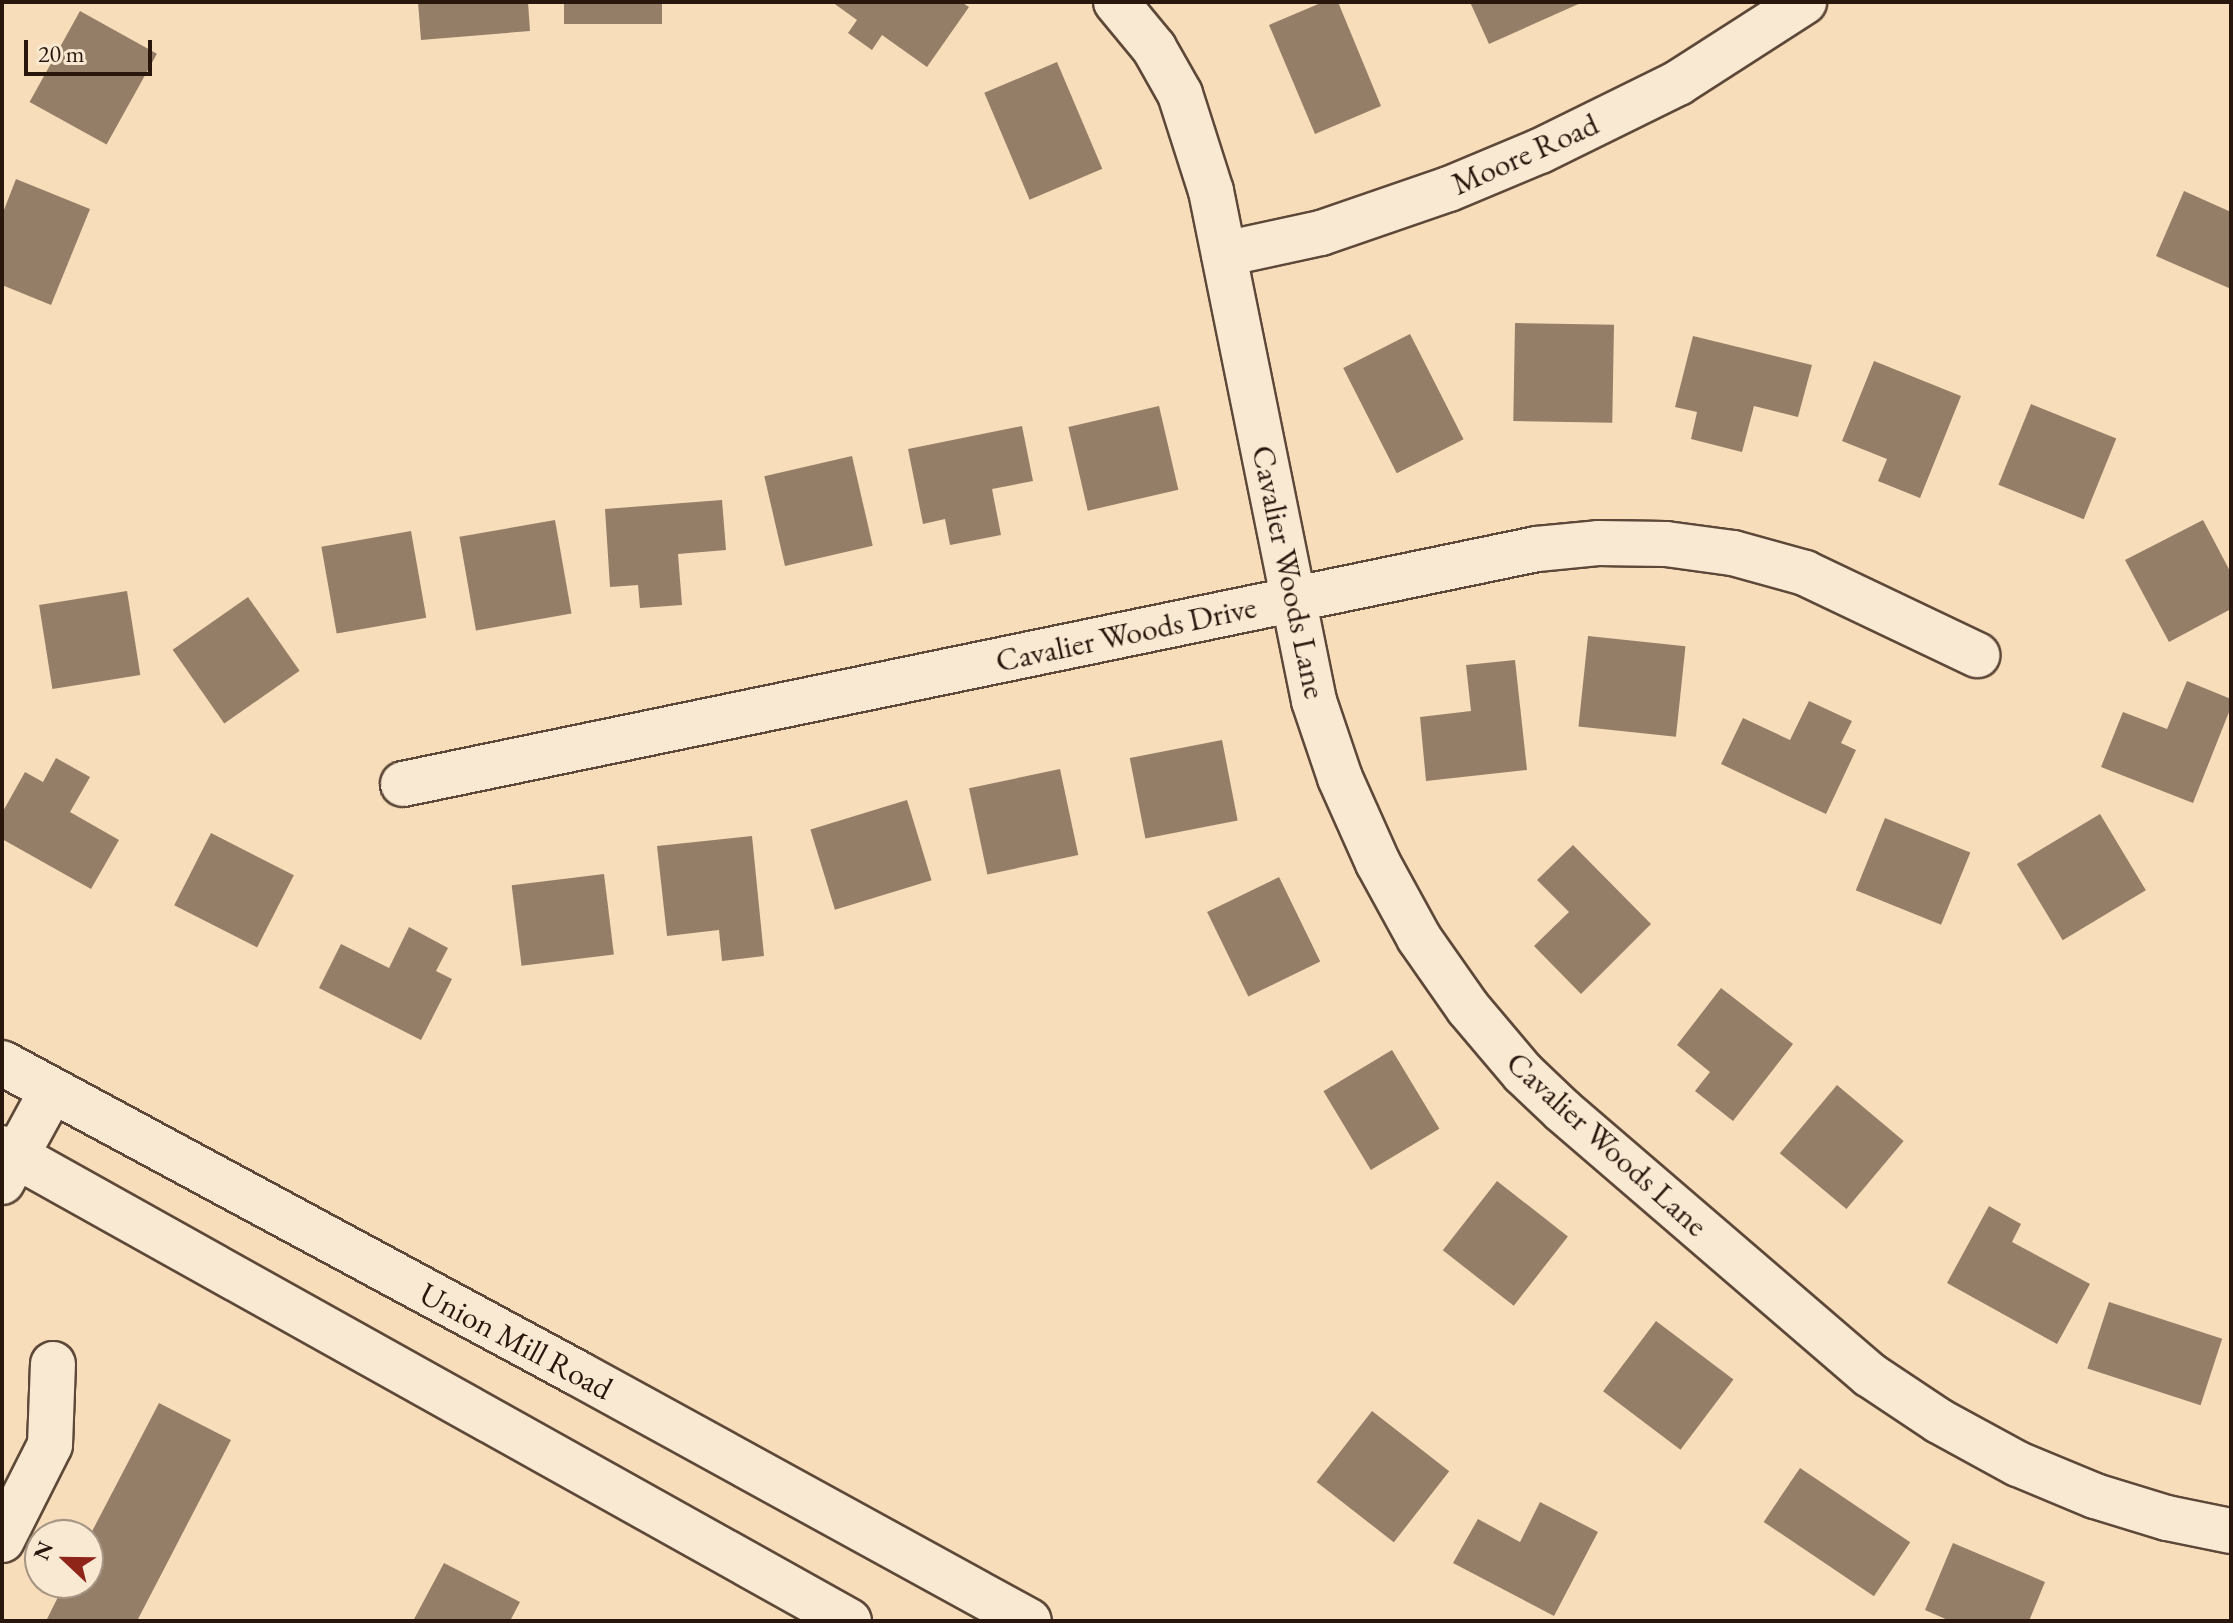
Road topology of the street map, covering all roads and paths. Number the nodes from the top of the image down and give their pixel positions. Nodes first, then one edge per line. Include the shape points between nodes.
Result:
1 (1116, 2) edge
2 (1804, 2) edge
3 (1224, 254) junction
4 (1293, 599) junction
5 (1977, 655) dead end
6 (403, 784) dead end
7 (2, 1063) edge
8 (51, 1092) junction
9 (7, 1162) edge
10 (53, 1364) dead end
11 (2231, 1531) edge
12 (2, 1540) edge
13 (849, 1621) edge
14 (1029, 1621) edge

1 - 3 street, Cavalier Woods Lane via 1154,48 1180,94 1211,191
2 - 3 street, Moore Road via 1678,83 1540,151 1321,233
3 - 4 street, Cavalier Woods Lane
4 - 5 street, Cavalier Woods Drive via 1537,549 1666,544 1733,553 1805,573
4 - 6 street, Cavalier Woods Drive
4 - 11 street, Cavalier Woods Lane via 1314,701 1340,778 1378,863 1427,950 1523,1073 1870,1375 1939,1421 2018,1464 2095,1496
7 - 8 street, Union Mill Road
8 - 9 street
8 - 14 street, Union Mill Road
9 - 13 street
10 - 12 street via 50,1445

